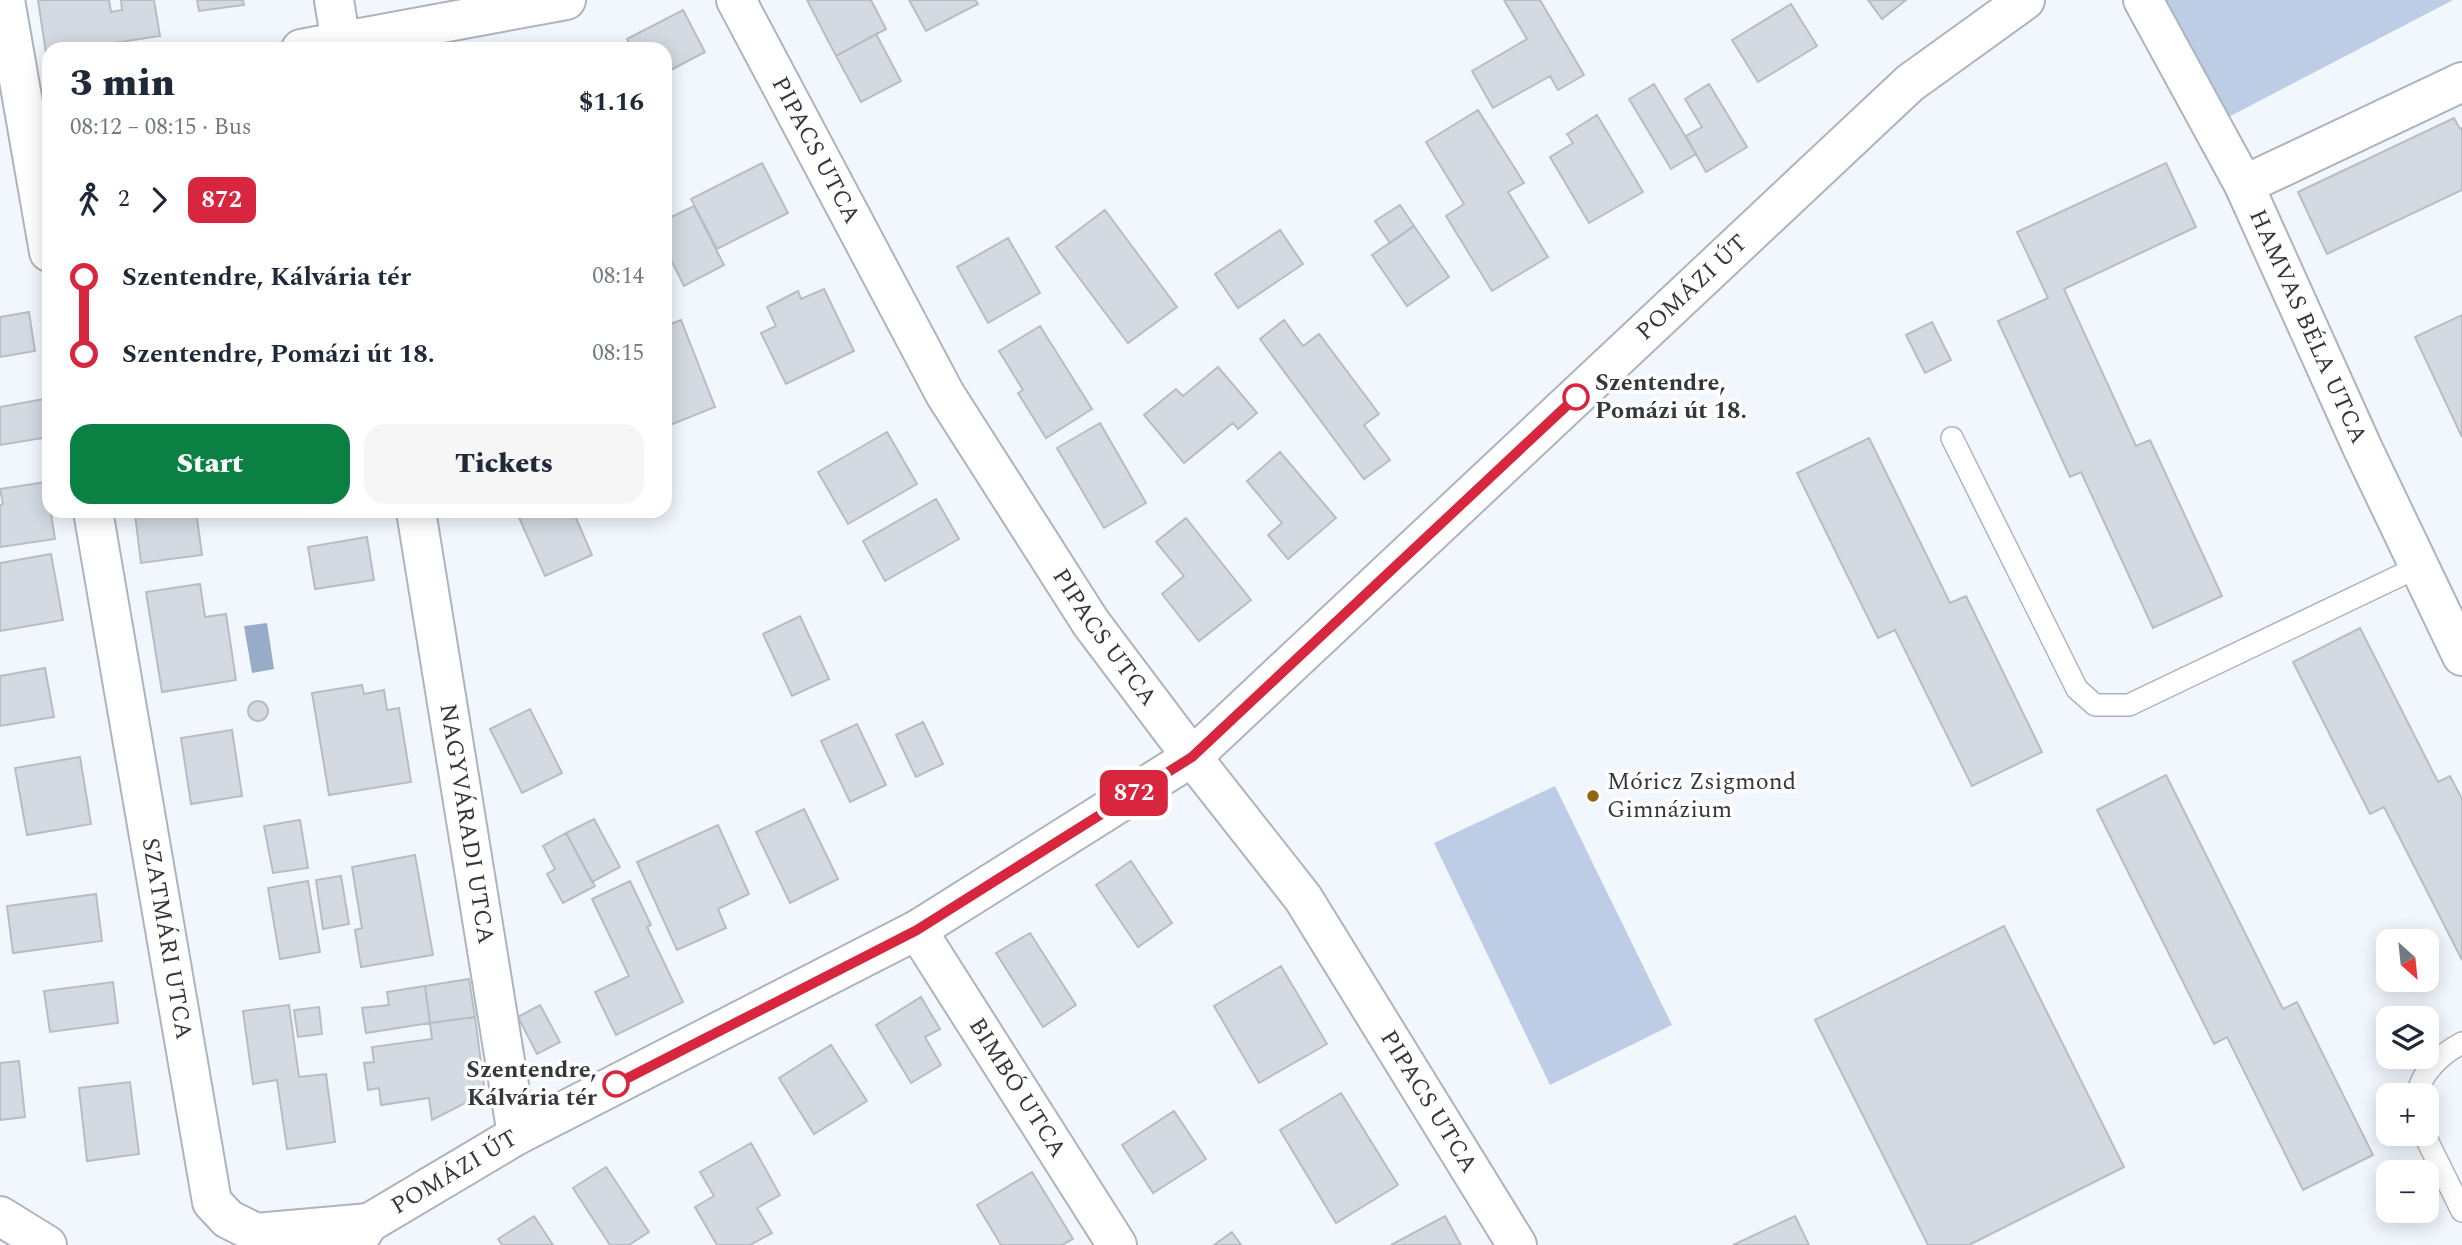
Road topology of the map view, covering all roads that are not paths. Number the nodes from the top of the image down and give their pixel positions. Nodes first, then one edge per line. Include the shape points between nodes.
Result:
1 (5, 0) edge
2 (334, 0) edge
3 (566, 0) edge
4 (736, 0) edge
5 (2025, 0) edge
6 (2143, 0) edge
7 (341, 42) edge
8 (361, 42) edge
9 (2462, 82) edge
10 (24, 96) edge
11 (2244, 185) junction
12 (42, 208) edge
13 (1952, 438) dead end
14 (94, 518) edge
15 (417, 518) edge
16 (2418, 567) junction
17 (2462, 656) edge
18 (1192, 757) junction
19 (917, 930) junction
20 (2462, 1043) edge
21 (2420, 1083) edge
22 (517, 1135) junction
23 (2430, 1146) edge
24 (2462, 1211) edge
25 (0, 1216) edge
26 (361, 1234) edge
27 (47, 1245) edge
28 (1117, 1245) edge
29 (1517, 1245) edge

1 - 10 street
2 - 7 street
3 - 8 street
4 - 18 street, PIPACS UTCA via 945,394 1091,623
5 - 18 street, POMÁZI ÚT via 1910,83
6 - 11 street, HAMVAS BÉLA UTCA
9 - 11 street
10 - 12 street
11 - 16 street, HAMVAS BÉLA UTCA
13 - 16 lane via 2077,689 2095,705 2129,705
14 - 26 street, SZATMÁRI UTCA via 212,1202 228,1219 256,1233
15 - 22 street, NAGYVÁRADI UTCA
16 - 17 street, HAMVAS BÉLA UTCA
18 - 19 street, POMÁZI ÚT
18 - 29 street, PIPACS UTCA via 1303,898
19 - 22 street, POMÁZI ÚT
19 - 28 street, BIMBÓ UTCA
20 - 21 lane via 2444,1052
22 - 26 street, POMÁZI ÚT
23 - 24 lane
25 - 27 street

